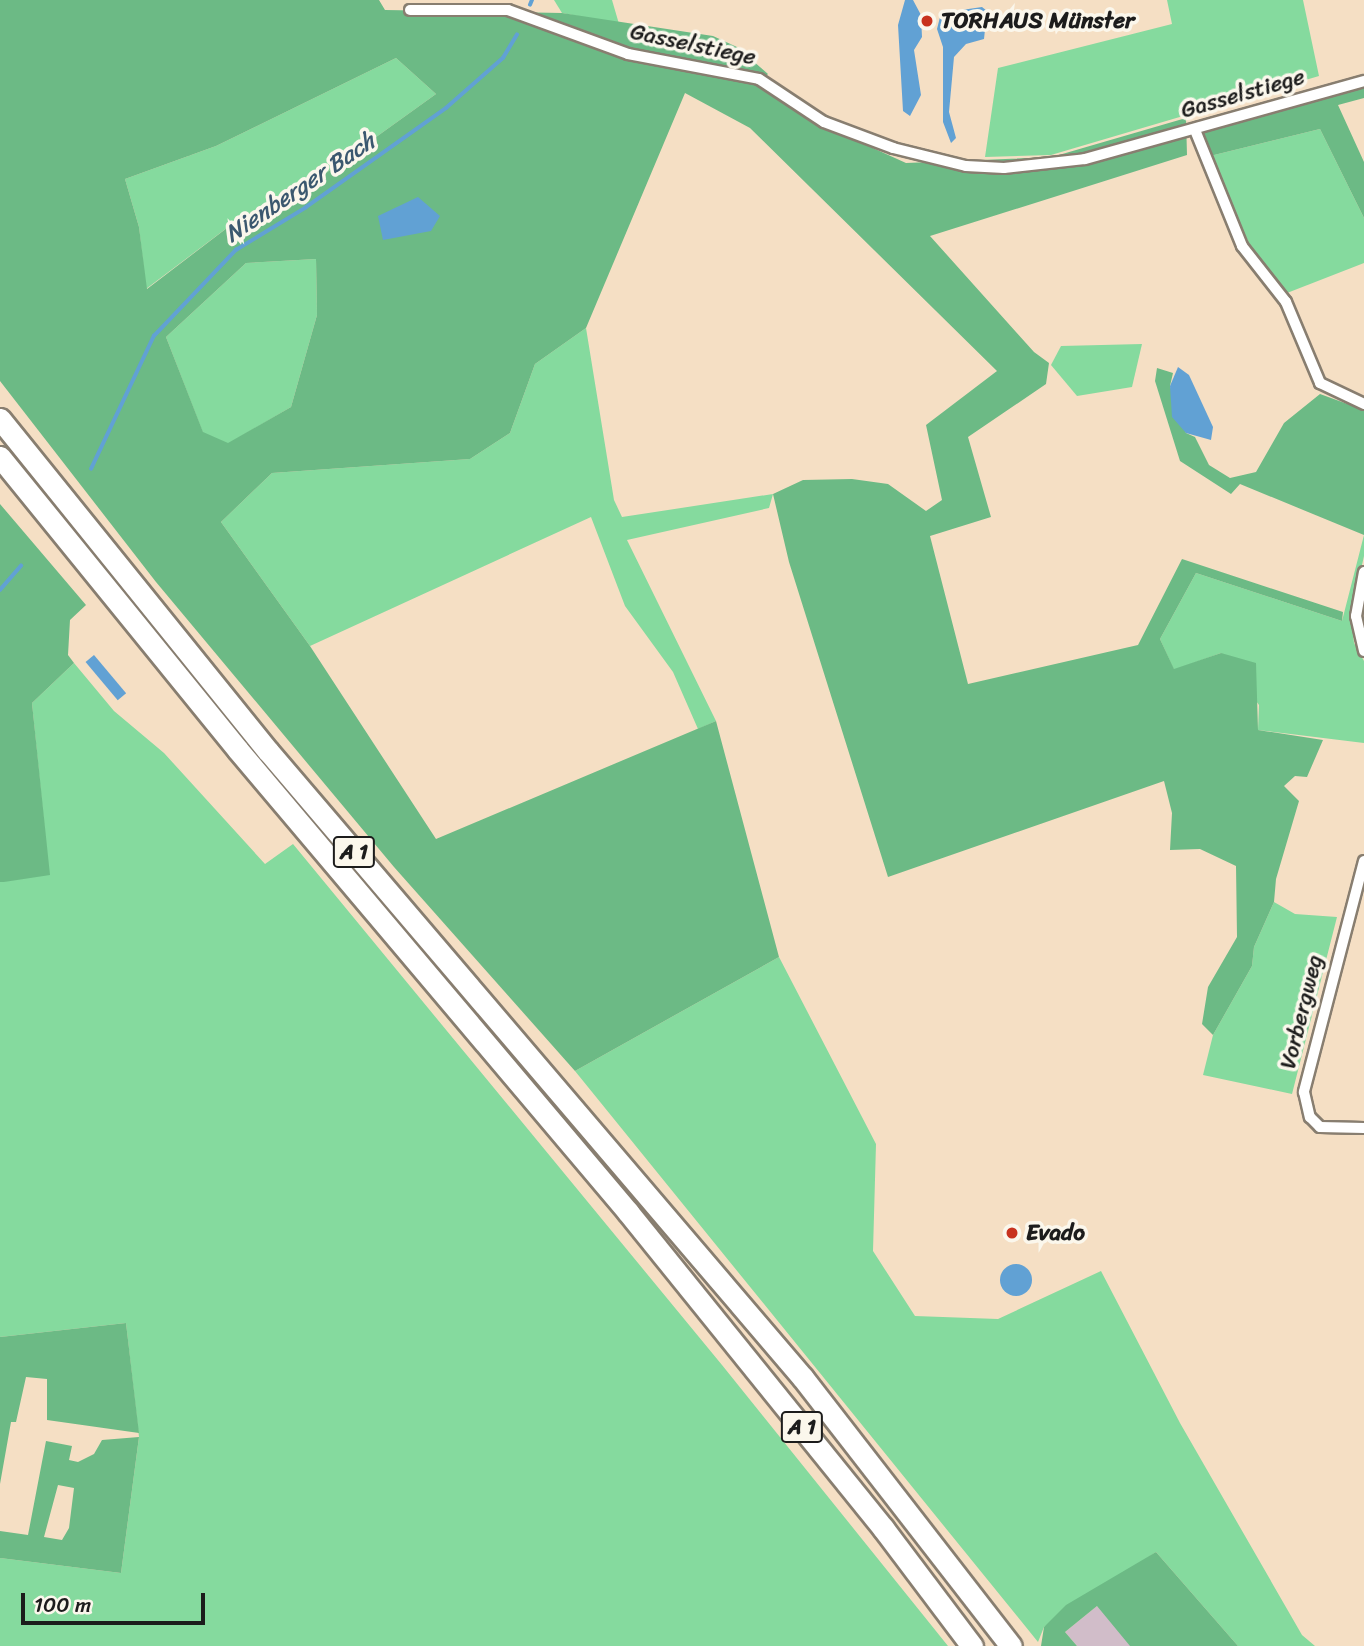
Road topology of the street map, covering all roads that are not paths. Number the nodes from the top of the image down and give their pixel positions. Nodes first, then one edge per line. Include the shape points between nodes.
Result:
1 (410, 10) dead end
2 (1364, 81) edge
3 (1195, 130) junction
4 (1364, 404) edge
5 (0, 419) edge
6 (0, 457) edge
7 (1364, 572) edge
8 (1364, 651) edge
9 (1364, 861) edge
10 (1364, 1128) edge
11 (972, 1646) edge
12 (1011, 1646) edge

1 - 3 street, Gasselstiege via 508,10 628,54 759,79 824,122 893,148 966,166 1017,167 1085,159
2 - 3 street, Gasselstiege
3 - 4 street via 1242,246 1286,302 1320,383
5 - 12 highway, A 1 via 268,751 803,1378
6 - 11 highway, A 1 via 246,761 628,1212 883,1528
7 - 8 street via 1356,616
9 - 10 street, Vorbergweg via 1304,1092 1310,1117 1321,1127

